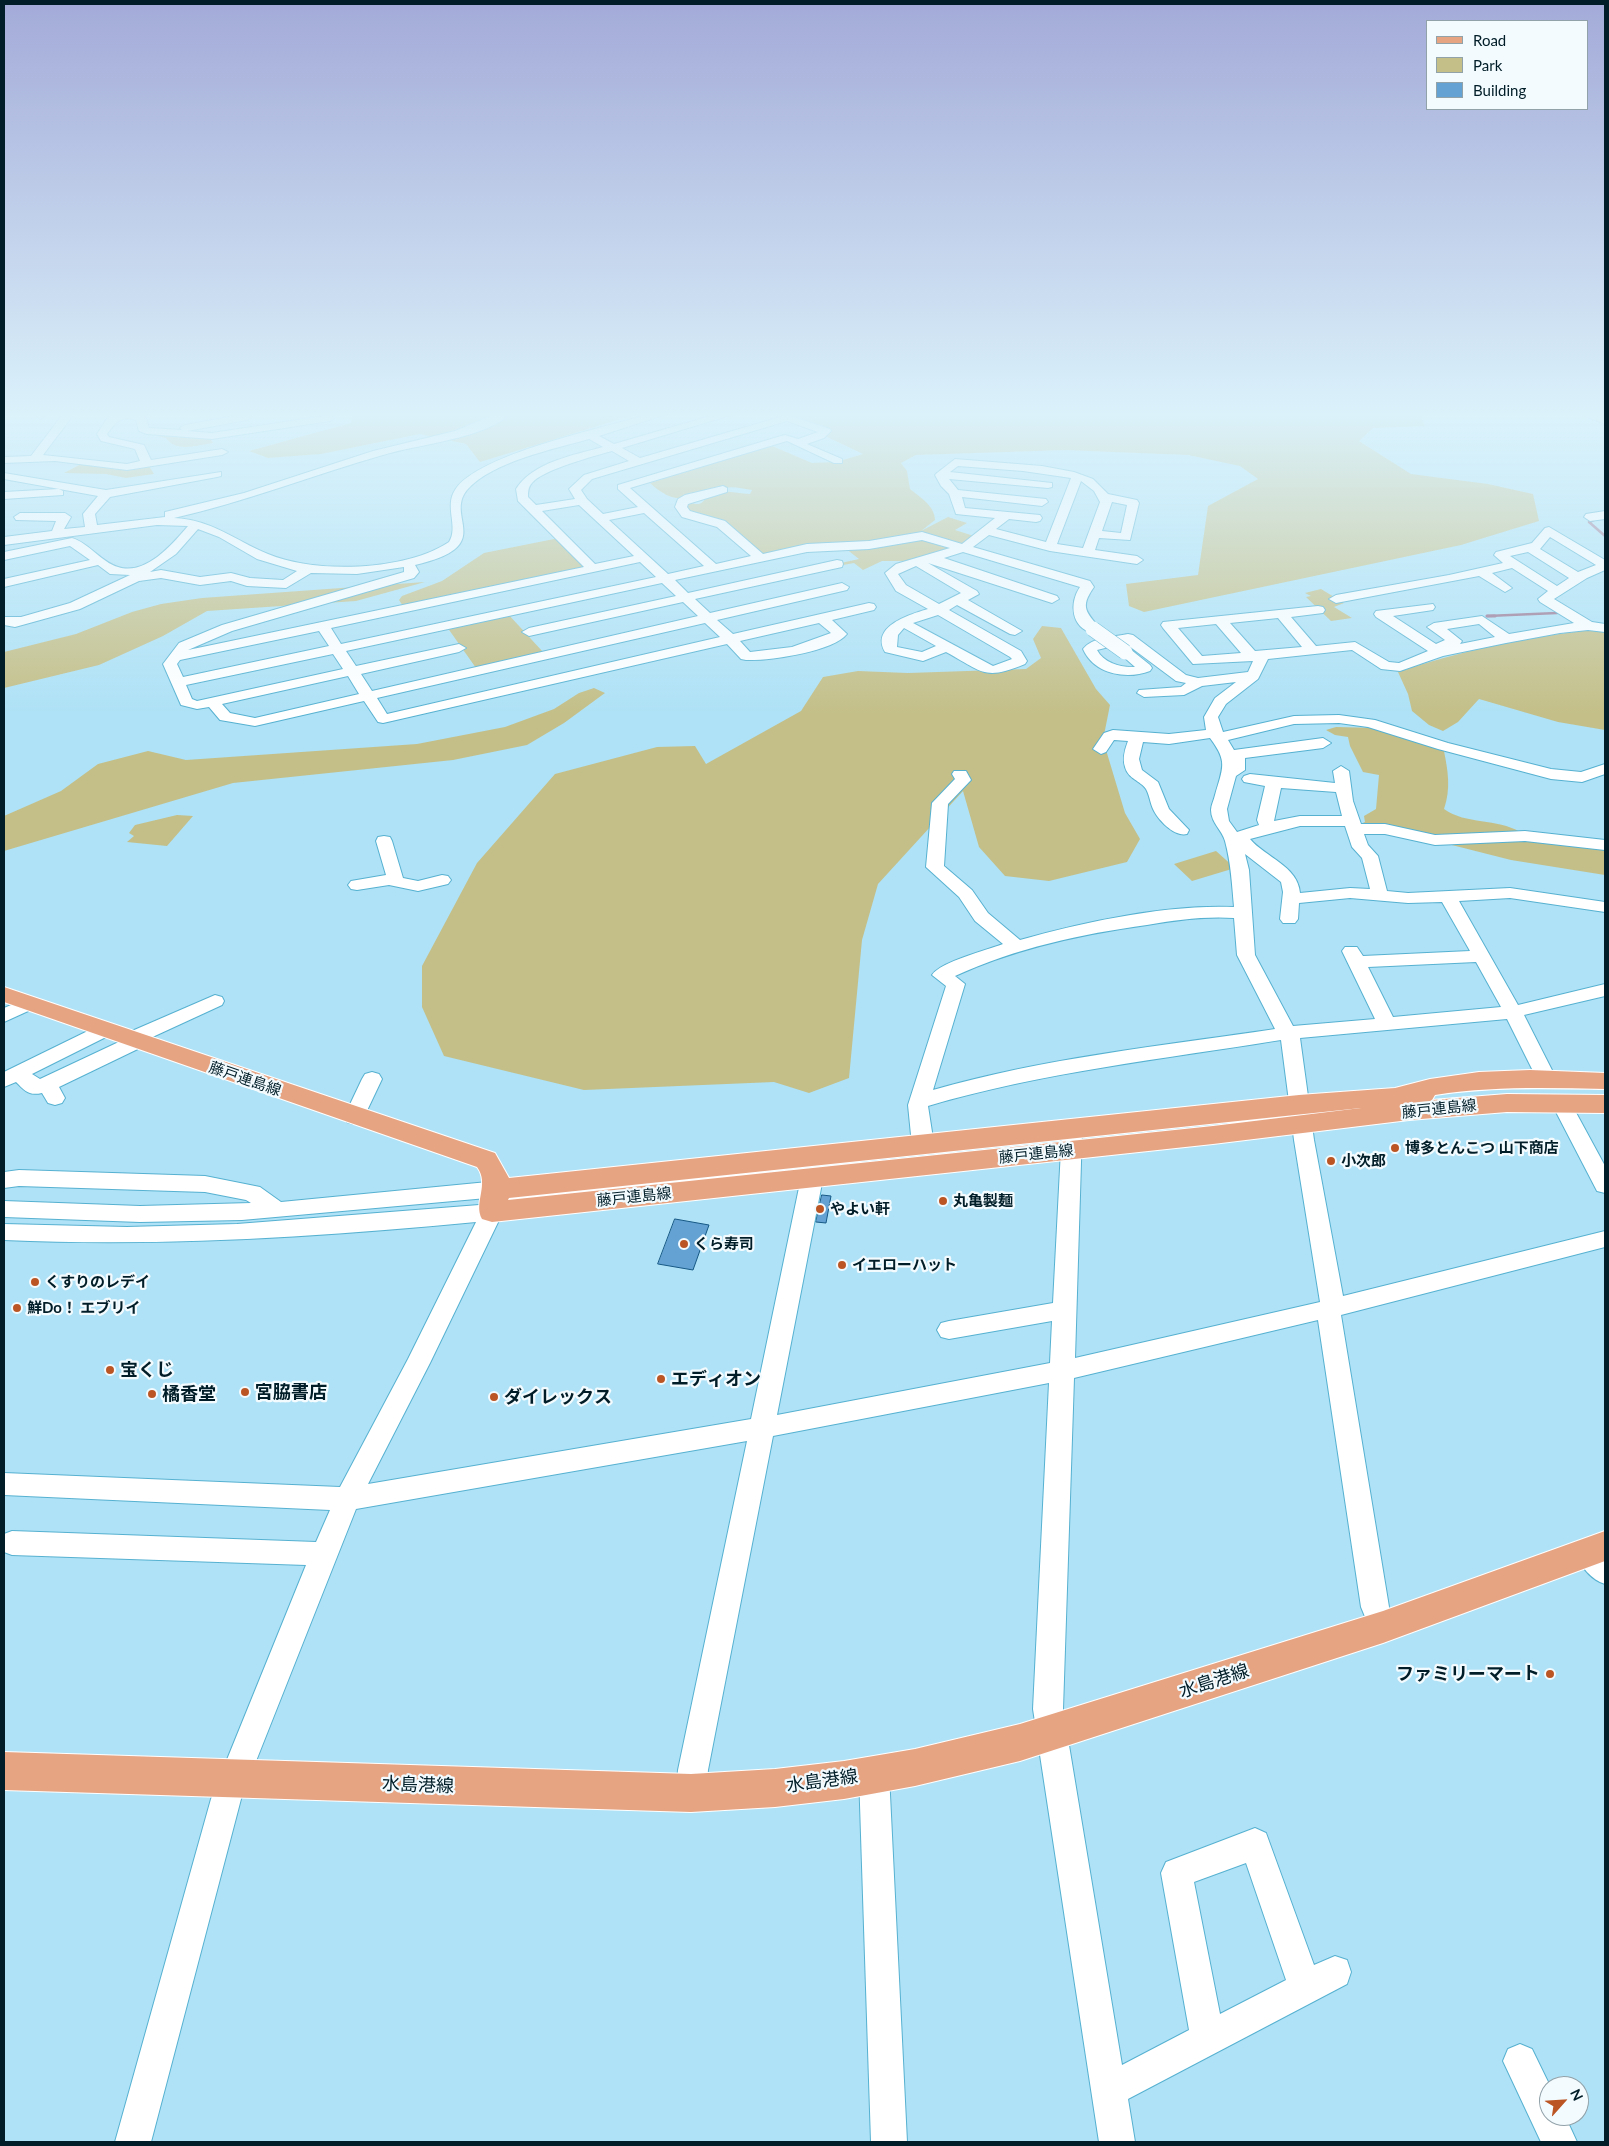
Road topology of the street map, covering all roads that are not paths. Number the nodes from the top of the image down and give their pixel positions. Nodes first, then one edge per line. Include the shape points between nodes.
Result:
1 (32, 514) edge
2 (89, 514) edge
3 (180, 514) edge
4 (456, 514) edge
5 (539, 514) edge
6 (597, 514) edge
7 (621, 514) edge
8 (653, 514) edge
9 (687, 514) edge
10 (991, 514) edge
11 (1037, 514) edge
12 (1062, 514) edge
13 (1102, 514) edge
14 (1131, 514) edge
15 (1605, 515) edge
16 (1005, 516) junction
17 (1590, 517) dead end
18 (163, 518) junction
19 (601, 518) junction
20 (1036, 518) junction
21 (196, 524) junction
22 (92, 528) junction
23 (988, 531) junction
24 (57, 533) junction
25 (1096, 534) junction
26 (4, 539) edge
27 (1027, 541) junction
28 (816, 547) junction
29 (1050, 547) junction
30 (964, 548) junction
31 (1530, 548) junction
32 (1088, 554) junction
33 (4, 556) edge
34 (643, 558) junction
35 (760, 558) junction
36 (99, 560) junction
37 (924, 560) junction
38 (1137, 560) dead end
39 (407, 563) junction
40 (1513, 564) junction
41 (593, 568) junction
42 (713, 568) junction
43 (819, 569) junction
44 (307, 570) junction
45 (1482, 572) junction
46 (139, 574) junction
47 (665, 578) junction
48 (1578, 578) junction
49 (4, 583) edge
50 (1505, 588) dead end
51 (486, 591) junction
52 (1556, 591) junction
53 (850, 592) junction
54 (685, 598) junction
55 (957, 599) junction
56 (1052, 599) dead end
57 (1336, 599) dead end
58 (1428, 607) dead end
59 (941, 609) junction
60 (1318, 610) dead end
61 (504, 612) junction
62 (1281, 614) junction
63 (822, 618) junction
64 (708, 619) junction
65 (1220, 620) junction
66 (4, 621) edge
67 (902, 622) junction
68 (1588, 626) junction
69 (323, 627) junction
70 (1605, 628) edge
71 (1015, 631) dead end
72 (1333, 631) dead end
73 (529, 632) dead end
74 (730, 638) junction
75 (1506, 639) junction
76 (947, 646) junction
77 (1349, 647) junction
78 (459, 648) dead end
79 (337, 649) junction
80 (1312, 650) junction
81 (1437, 651) junction
82 (546, 655) junction
83 (1257, 656) junction
84 (173, 658) junction
85 (1198, 661) junction
86 (351, 672) junction
87 (1254, 676) junction
88 (562, 678) junction
89 (1216, 681) junction
90 (1198, 682) junction
91 (177, 683) junction
92 (1144, 693) dead end
93 (367, 696) junction
94 (213, 702) junction
95 (1216, 735) junction
96 (1137, 736) junction
97 (1323, 743) dead end
98 (1101, 749) dead end
99 (1605, 769) edge
100 (1341, 771) dead end
101 (960, 774) dead end
102 (1229, 774) junction
103 (1250, 779) dead end
104 (1274, 783) junction
105 (1343, 788) junction
106 (1353, 825) junction
107 (1268, 828) junction
108 (1181, 830) dead end
109 (1236, 838) junction
110 (384, 841) dead end
111 (1605, 845) edge
112 (442, 880) dead end
113 (395, 882) junction
114 (357, 885) dead end
115 (1380, 896) junction
116 (1448, 896) junction
117 (1290, 899) junction
118 (1605, 907) edge
119 (1244, 913) junction
120 (1289, 919) dead end
121 (1015, 945) junction
122 (1482, 956) junction
123 (1605, 990) edge
124 (4, 994) edge
125 (215, 1001) dead end
126 (30, 1003) junction
127 (1513, 1012) junction
128 (4, 1016) edge
129 (1387, 1024) junction
130 (105, 1030) junction
131 (1289, 1035) junction
132 (134, 1040) junction
133 (11, 1076) edge
134 (1546, 1078) junction
135 (372, 1079) dead end
136 (1605, 1081) edge
137 (1605, 1092) edge
138 (1380, 1097) junction
139 (1605, 1104) edge
140 (919, 1106) junction
141 (1442, 1108) junction
142 (1566, 1112) junction
143 (1301, 1115) junction
144 (1605, 1115) edge
145 (354, 1116) junction
146 (1072, 1140) junction
147 (923, 1145) junction
148 (812, 1178) junction
149 (4, 1180) edge
150 (1605, 1185) edge
151 (495, 1201) junction
152 (4, 1209) edge
153 (277, 1210) junction
154 (4, 1232) edge
155 (1605, 1239) edge
156 (1332, 1306) junction
157 (1064, 1310) junction
158 (949, 1330) dead end
159 (1062, 1368) junction
160 (761, 1425) junction
161 (4, 1484) edge
162 (350, 1495) junction
163 (12, 1542) dead end
164 (324, 1554) junction
165 (1600, 1557) edge
166 (1383, 1627) junction
167 (1053, 1733) junction
168 (4, 1771) edge
169 (874, 1774) junction
170 (233, 1779) junction
171 (691, 1793) junction
172 (1335, 1972) dead end
173 (1305, 1988) junction
174 (1208, 2038) junction
175 (1520, 2061) dead end
176 (1109, 2090) junction
177 (133, 2142) edge
178 (889, 2142) edge
179 (1117, 2142) edge
180 (1559, 2142) edge

1 - 24 street via 65,517
2 - 22 street
3 - 18 street
4 - 39 street via 460,531 458,539 445,551
5 - 41 street
6 - 19 street
7 - 19 street
8 - 42 street
9 - 35 street via 721,524
10 - 16 street
11 - 20 street
12 - 29 street
13 - 25 street
14 - 25 street via 1126,537
15 - 17 street
16 - 20 street
16 - 23 street
18 - 21 street
18 - 22 street
19 - 34 street
20 - 27 street
21 - 44 street via 216,531 264,558
21 - 46 street via 159,562
22 - 24 street
23 - 27 street
23 - 30 street
24 - 26 street
25 - 32 street
27 - 29 street
28 - 30 street via 869,544 918,536
28 - 35 street
28 - 43 street via 837,564
29 - 32 street
30 - 37 street
30 - 90 street, bridge via 1085,584 1087,587 1080,595 1078,605 1083,620 1093,629 1125,652 1145,668 1128,671 1094,658 1090,649 1095,644 1128,638 1182,678
31 - 40 street via 1500,555
31 - 48 street
31 - 48 street via 1536,546 1549,531 1602,563 1602,567
32 - 38 street
33 - 36 street via 72,542
34 - 41 street
34 - 47 street
35 - 42 street
36 - 46 street via 115,571
36 - 49 street
37 - 55 street via 972,594
37 - 56 street
37 - 59 street via 894,570 892,577 901,588
39 - 44 street via 360,571
39 - 84 street via 413,572 409,575 227,628 194,640
40 - 45 street
40 - 52 street
41 - 51 street
42 - 47 street
43 - 53 street
43 - 54 street
44 - 46 street via 286,584 247,582 231,577 200,581 161,574
45 - 50 street
45 - 57 street
46 - 66 street via 75,606 15,623 16,620
47 - 54 street
47 - 61 street
48 - 52 street
51 - 61 street
51 - 69 street
52 - 68 street via 1545,600
53 - 63 street via 869,607
53 - 64 street
54 - 64 street
54 - 73 street
55 - 59 street
55 - 71 street
58 - 81 street via 1380,614
59 - 67 street
59 - 76 street via 1016,654 1020,661 990,670
60 - 62 street
61 - 79 street
62 - 65 street
62 - 80 street
63 - 74 street
63 - 74 street via 840,634 823,642 764,657 746,656
64 - 74 street
64 - 82 street
65 - 83 street
65 - 85 street via 1168,625
67 - 76 street
67 - 76 street via 891,634 890,649 923,657
68 - 70 street
68 - 75 street
69 - 79 street
69 - 84 street
72 - 77 street
74 - 88 street
75 - 81 street
75 - 81 street via 1482,620 1434,627 1455,641
77 - 80 street
77 - 81 street via 1355,646 1386,666 1400,667
78 - 86 street
79 - 86 street
79 - 91 street
80 - 83 street
82 - 88 street
82 - 93 street
83 - 85 street
83 - 87 street
84 - 91 street via 170,664
85 - 89 street
86 - 93 street
86 - 94 street
87 - 89 street
87 - 95 street via 1220,701 1211,718
88 - 93 street via 383,719
89 - 90 street
90 - 92 street via 1184,691
91 - 94 street via 186,702 197,705
93 - 94 street via 255,722 225,717
95 - 96 street via 1169,739
95 - 99 street via 1294,720 1339,719 1370,723 1551,774 1582,777
95 - 102 street via 1229,754
96 - 98 street via 1109,736
96 - 108 street via 1133,772 1152,785 1162,812
97 - 102 street via 1237,754 1237,770
100 - 105 street
101 - 121 street via 963,780 960,785 940,803 935,867 966,894 981,917
102 - 109 street via 1219,809 1221,821
103 - 104 street
104 - 105 street
104 - 107 street via 1265,820
105 - 106 street
106 - 107 street via 1300,822
106 - 111 street via 1435,840 1525,836
106 - 115 street via 1360,847 1370,856
107 - 109 street
109 - 117 street via 1286,877 1293,889
109 - 119 street
110 - 113 street
112 - 113 street via 418,886
113 - 114 street
115 - 116 street
115 - 117 street via 1350,893
116 - 118 street via 1510,893
116 - 122 street
117 - 120 street
119 - 121 street via 1168,916 1062,933
119 - 131 street via 1246,955
121 - 140 street via 941,975 956,984
122 - 127 street
122 - 129 street via 1353,957
123 - 127 street
124 - 126 main road, 藤戸連島線
125 - 132 street
126 - 128 street
126 - 130 main road, 藤戸連島線
127 - 129 street
127 - 134 street
129 - 131 street
130 - 132 main road, 藤戸連島線
130 - 133 street
131 - 140 street via 1031,1073
131 - 143 street
132 - 133 street via 51,1091 34,1088
132 - 145 main road, 藤戸連島線
134 - 136 main road
134 - 138 main road via 1441,1084
135 - 145 street
137 - 138 main road, 藤戸連島線 via 1521,1090
138 - 143 main road, 藤戸連島線
139 - 141 main road, 藤戸連島線 via 1529,1102
140 - 147 street
141 - 142 main road
141 - 143 main road, 藤戸連島線
142 - 144 main road
142 - 150 street
143 - 146 main road, 藤戸連島線
143 - 156 street
145 - 151 main road, 藤戸連島線 via 486,1160 495,1170
146 - 147 main road, 藤戸連島線
146 - 148 main road, 藤戸連島線
146 - 157 street
147 - 151 main road, 藤戸連島線
148 - 151 main road, 藤戸連島線
148 - 160 street
149 - 153 street via 205,1184 252,1193
151 - 153 street
151 - 154 street via 321,1228 114,1236
151 - 162 street via 418,1363
152 - 153 street via 145,1214
155 - 156 street
156 - 159 street
156 - 166 street via 1375,1607
157 - 158 street
157 - 159 street
159 - 160 street
159 - 167 street via 1048,1709
160 - 162 street
160 - 171 street
161 - 162 street
162 - 164 street
163 - 164 street
164 - 170 street
165 - 166 main road, 水島港線
166 - 167 main road, 水島港線
167 - 169 main road, 水島港線 via 1006,1747
167 - 176 street
168 - 170 main road, 水島港線
169 - 171 main road, 水島港線 via 777,1788
169 - 178 street
170 - 171 main road, 水島港線
170 - 177 street
172 - 173 street
173 - 174 street
173 - 174 street via 1255,1844 1177,1873
174 - 176 street
175 - 180 street
176 - 179 street

